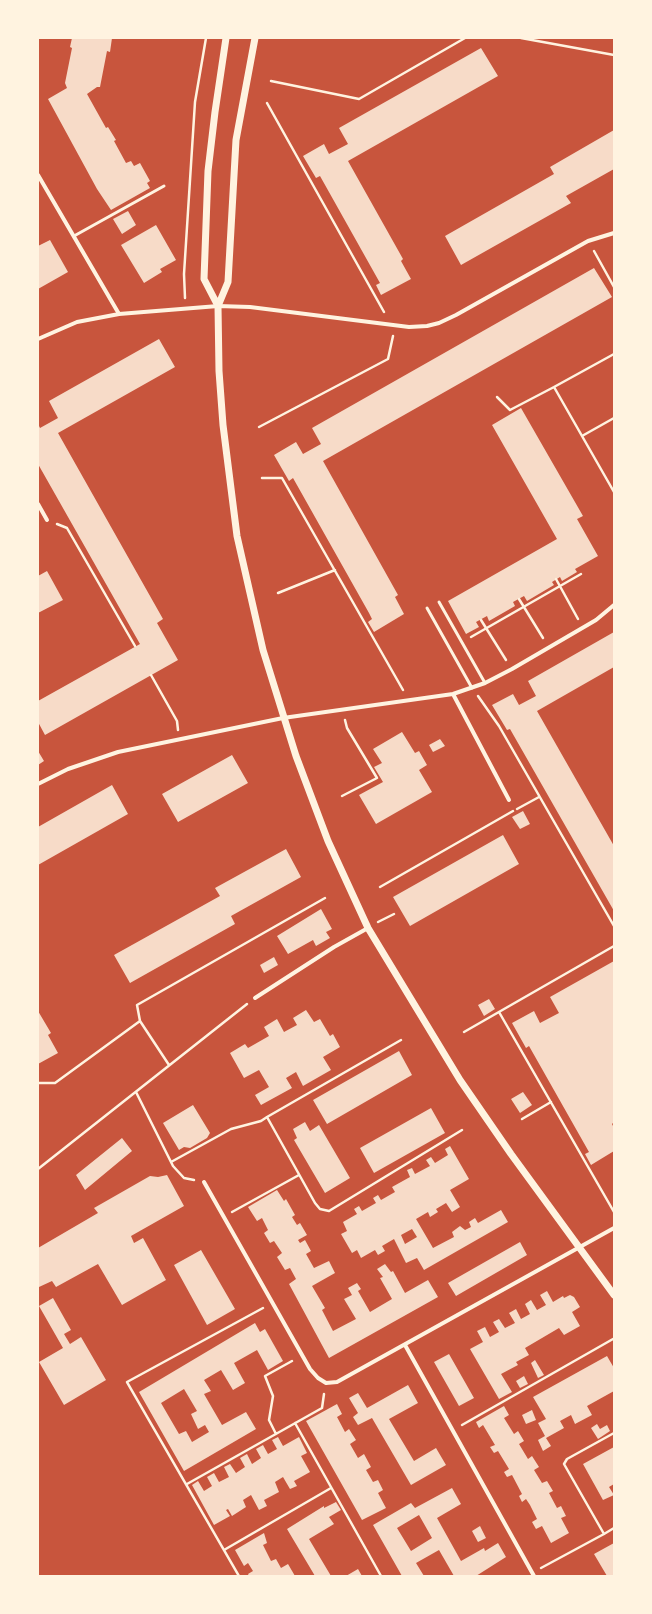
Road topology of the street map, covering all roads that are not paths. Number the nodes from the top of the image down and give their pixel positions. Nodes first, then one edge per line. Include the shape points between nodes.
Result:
1 (226, 38) edge
2 (255, 38) edge
3 (38, 175) edge
4 (164, 186) dead end
5 (614, 233) edge
6 (74, 236) junction
7 (218, 306) junction
8 (119, 314) junction
9 (38, 339) edge
10 (38, 504) edge
11 (47, 520) road end
12 (439, 602) dead end
13 (614, 605) edge
14 (427, 608) dead end
15 (485, 683) junction
16 (472, 688) junction
17 (453, 694) junction
18 (282, 718) junction
19 (38, 784) edge
20 (509, 800) road end
21 (368, 928) junction
22 (255, 998) road end
23 (204, 1182) road end
24 (614, 1228) edge
25 (579, 1247) junction
26 (614, 1295) edge
27 (405, 1345) junction
28 (533, 1575) edge

1 - 7 street via 208,171 204,279
2 - 7 street via 236,140 228,282
3 - 6 street
4 - 6 lane
5 - 7 street via 588,241 439,323 409,327 250,307
6 - 8 street
7 - 8 street
7 - 18 street via 222,425 237,536 262,650
8 - 9 street via 78,322
10 - 11 street
12 - 15 lane
13 - 15 street via 583,628
14 - 16 lane
15 - 16 street
16 - 17 street
17 - 18 street
17 - 20 street
18 - 19 street via 118,752 63,771
18 - 21 street via 328,841
21 - 22 street
21 - 25 street via 460,1080
23 - 27 street via 302,1355 318,1378 326,1382 337,1382
24 - 25 street
25 - 26 street
25 - 27 street
27 - 28 street

